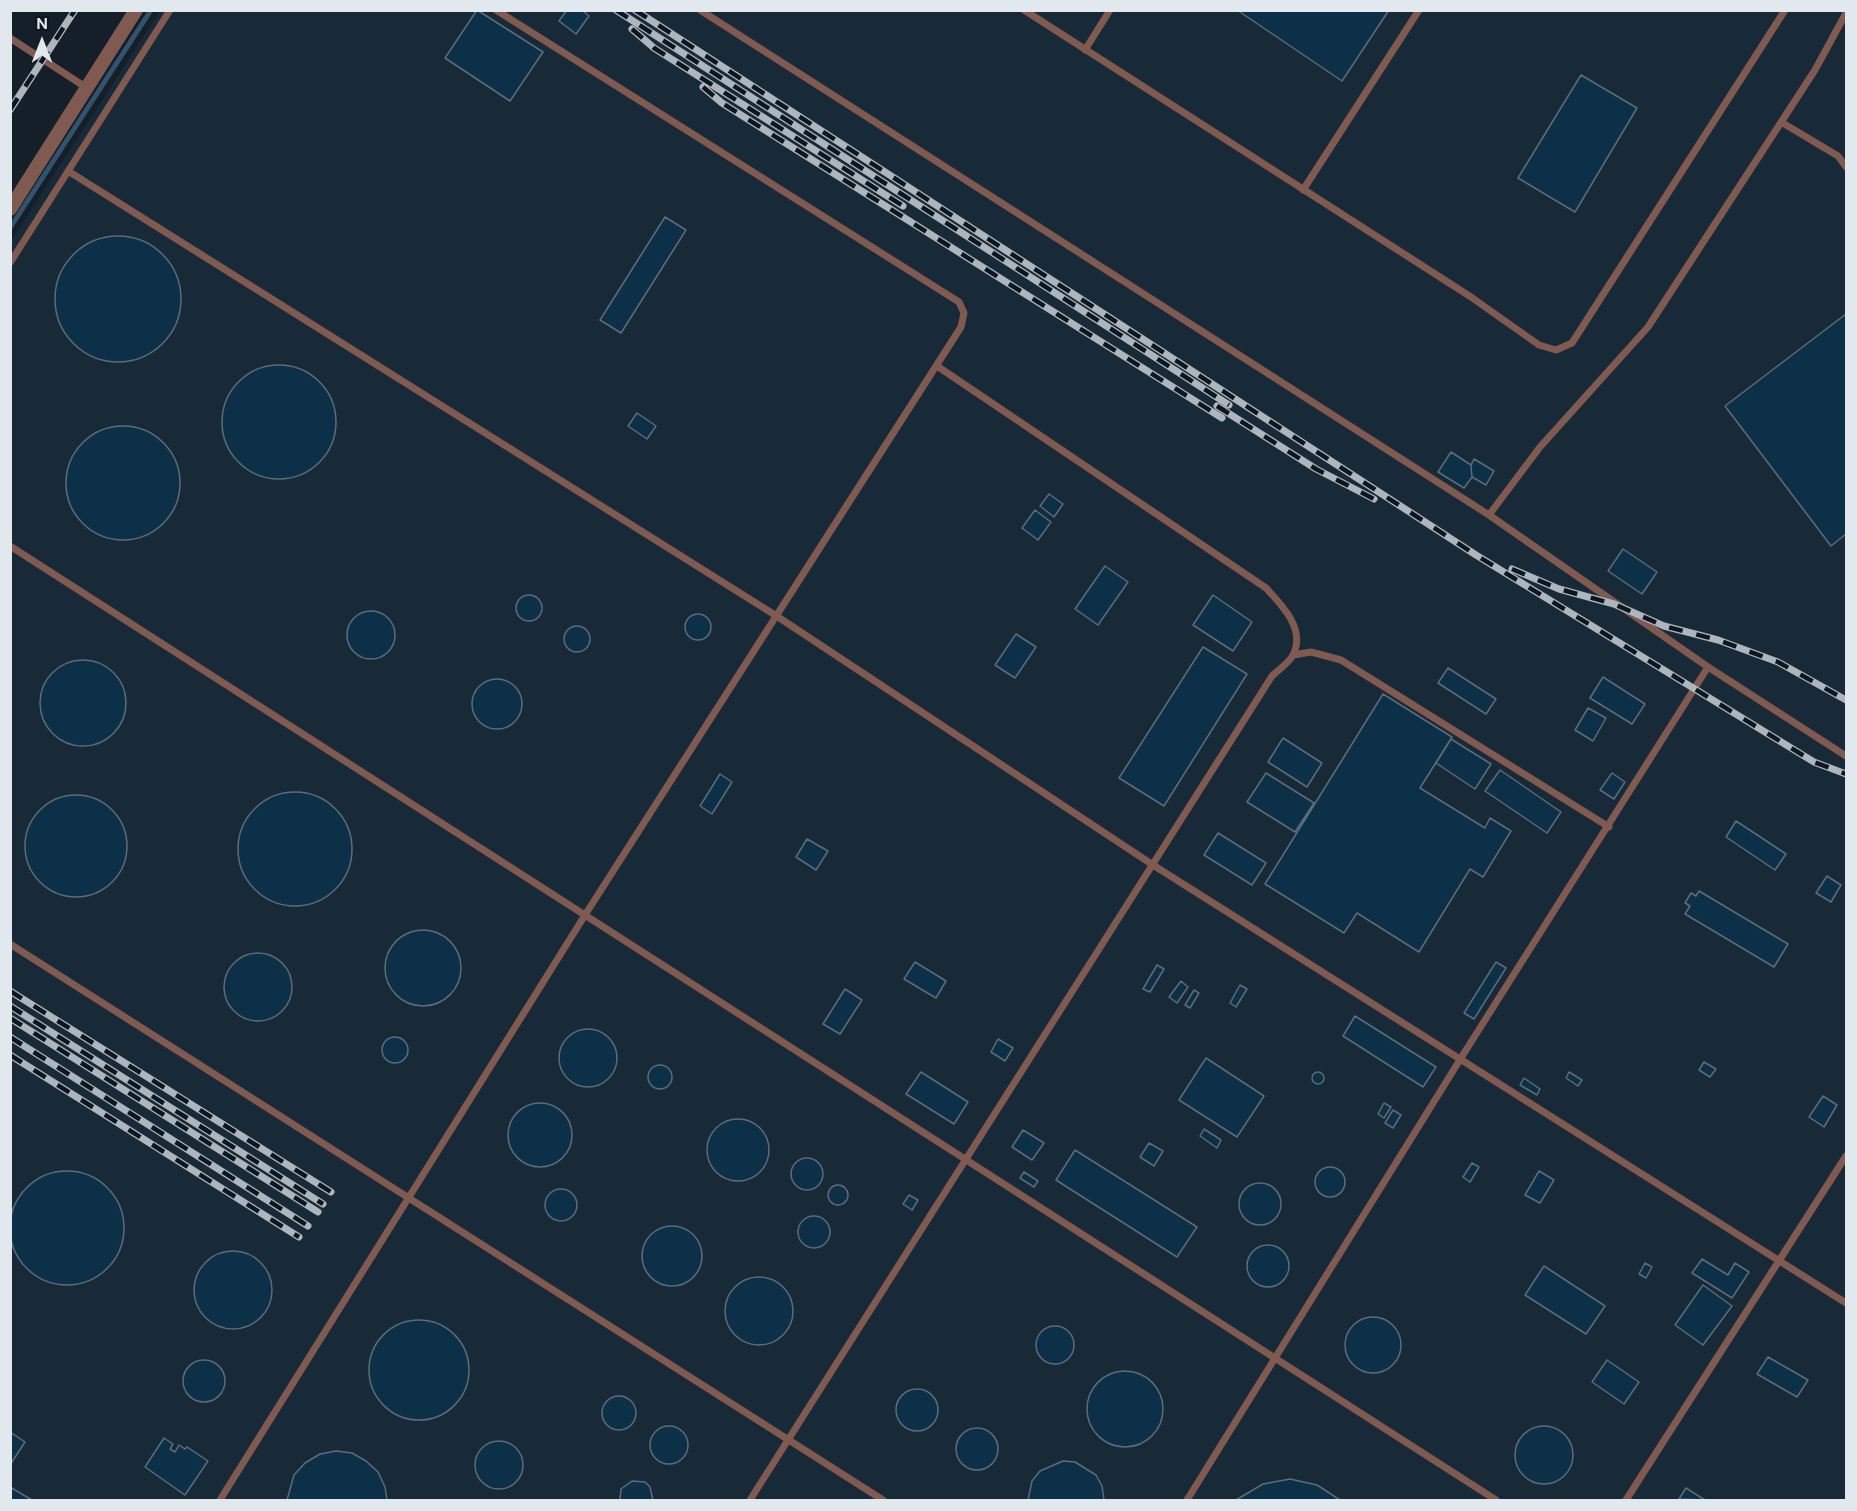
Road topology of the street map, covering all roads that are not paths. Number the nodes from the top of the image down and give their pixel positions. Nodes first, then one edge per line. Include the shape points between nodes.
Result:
1 (136, 10) edge
2 (170, 10) edge
3 (496, 10) edge
4 (700, 10) edge
5 (1024, 10) edge
6 (1110, 10) edge
7 (1419, 10) edge
8 (1785, 10) edge
9 (1846, 13) edge
10 (10, 38) edge
11 (1085, 50) junction
12 (87, 88) junction
13 (1781, 123) junction
14 (1846, 167) edge
15 (68, 171) junction
16 (15, 190) edge
17 (1303, 190) junction
18 (10, 209) edge
19 (10, 263) edge
20 (938, 366) junction
21 (1489, 515) junction
22 (10, 546) edge
23 (775, 615) junction
24 (1293, 655) junction
25 (1708, 667) junction
26 (1846, 756) edge
27 (1609, 827) junction
28 (1153, 865) junction
29 (585, 915) junction
30 (10, 944) edge
31 (1461, 1058) junction
32 (1846, 1156) edge
33 (967, 1161) junction
34 (410, 1198) junction
35 (1779, 1260) junction
36 (1846, 1304) edge
37 (1275, 1359) junction
38 (790, 1440) junction
39 (220, 1500) edge
40 (750, 1500) edge
41 (883, 1500) edge
42 (1188, 1500) edge
43 (1496, 1500) edge
44 (1626, 1500) edge

1 - 12 street
2 - 15 lane
3 - 20 lane via 959,302 964,313 961,327
4 - 21 lane
5 - 11 lane
6 - 11 lane
7 - 17 lane
8 - 17 lane via 1572,343 1565,348 1556,350 1539,345
9 - 13 lane
10 - 12 lane
11 - 17 lane
12 - 16 street
13 - 14 lane via 1838,156
13 - 21 lane via 1648,327 1540,447
15 - 19 lane
15 - 23 lane
16 - 18 street
20 - 23 lane
20 - 24 lane via 1266,588 1287,610 1296,632
21 - 25 lane
22 - 29 lane
23 - 28 lane
23 - 29 lane
24 - 27 lane via 1311,652 1341,660
24 - 28 lane via 1272,676
25 - 26 lane
25 - 27 lane
27 - 31 lane
28 - 31 lane
28 - 33 lane
29 - 33 lane
29 - 34 lane
30 - 34 lane
31 - 35 lane
31 - 37 lane
32 - 35 lane
33 - 37 lane
33 - 38 lane
34 - 38 lane
34 - 39 lane
35 - 36 lane
35 - 44 lane
37 - 42 lane
37 - 43 lane
38 - 40 lane
38 - 41 lane

